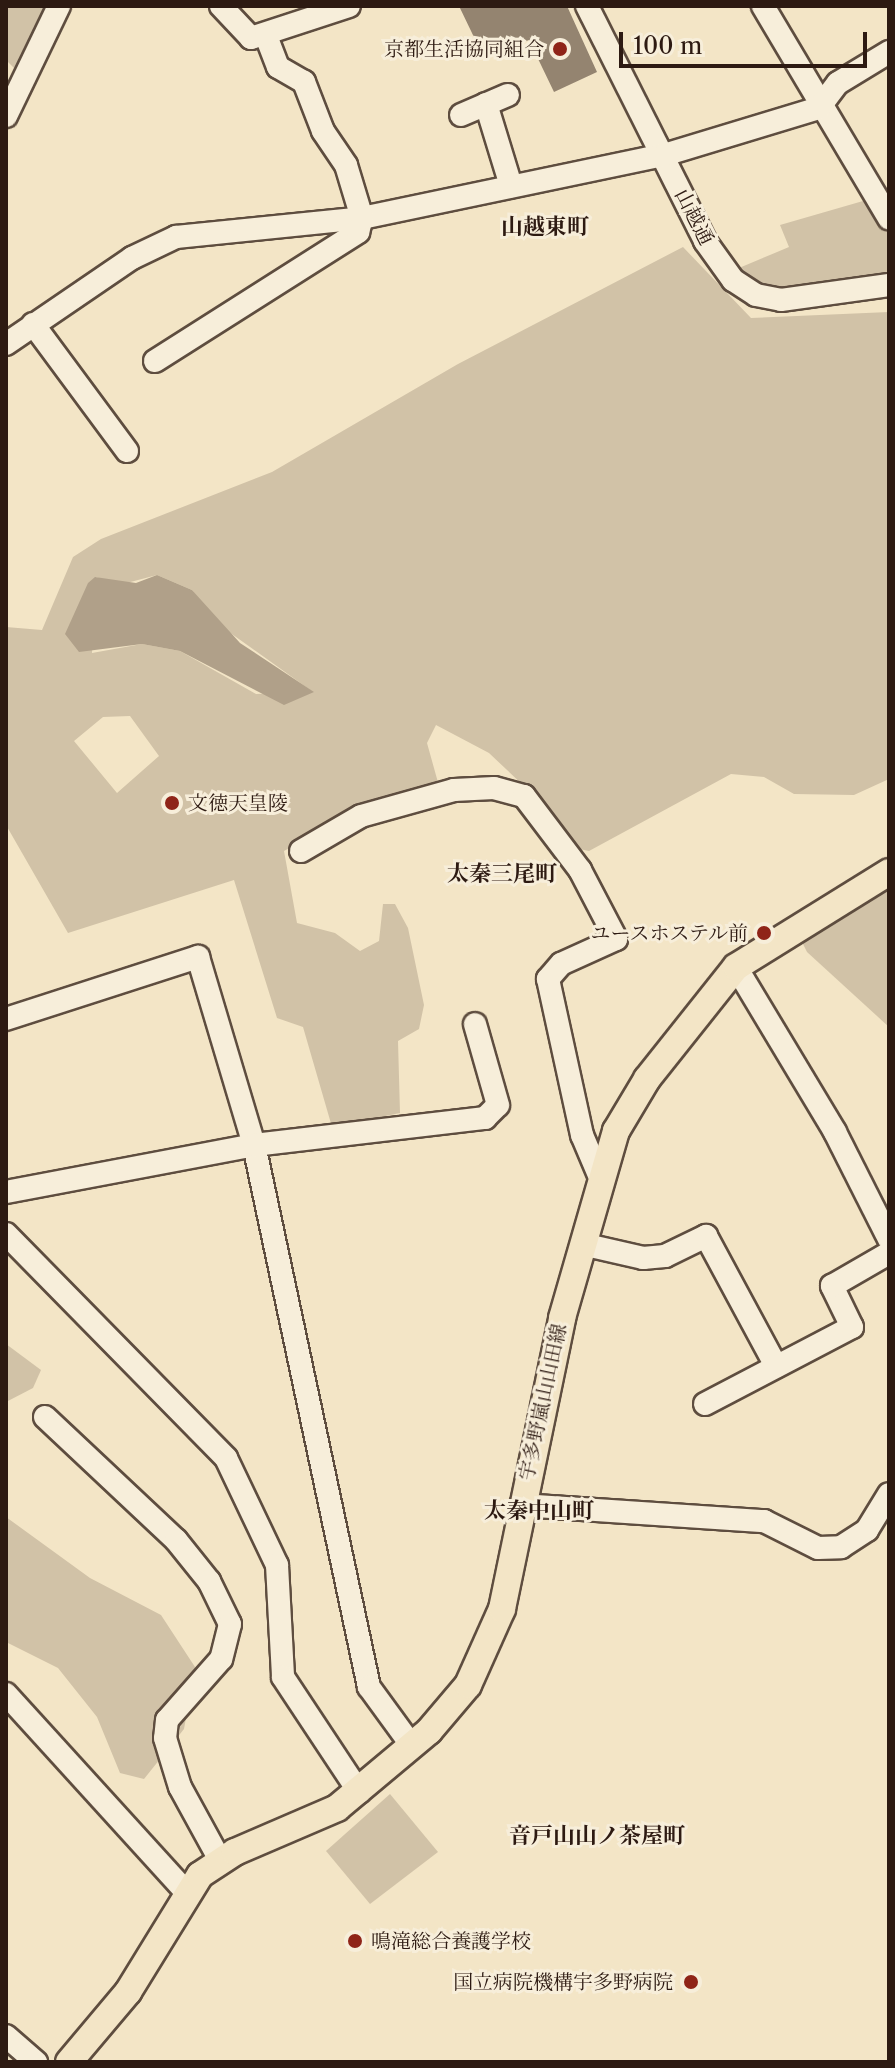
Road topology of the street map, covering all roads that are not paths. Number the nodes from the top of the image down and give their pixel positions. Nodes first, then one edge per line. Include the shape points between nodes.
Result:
1 (59, 6) edge
2 (221, 6) edge
3 (349, 6) edge
4 (587, 6) edge
5 (763, 6) edge
6 (266, 36) junction
7 (889, 52) edge
8 (508, 95) dead end
9 (486, 104) junction
10 (819, 108) junction
11 (461, 115) dead end
12 (6, 116) edge
13 (664, 155) junction
14 (511, 186) junction
15 (362, 218) junction
16 (889, 218) edge
17 (889, 285) edge
18 (33, 324) junction
19 (6, 344) edge
20 (155, 361) dead end
21 (127, 451) dead end
22 (301, 851) dead end
23 (889, 872) edge
24 (736, 967) junction
25 (6, 1019) edge
26 (475, 1024) dead end
27 (254, 1145) junction
28 (599, 1175) junction
29 (6, 1192) edge
30 (6, 1234) edge
31 (889, 1239) edge
32 (582, 1244) junction
33 (889, 1253) edge
34 (776, 1366) junction
35 (705, 1404) dead end
36 (45, 1417) dead end
37 (521, 1505) junction
38 (888, 1505) edge
39 (6, 1694) edge
40 (412, 1746) junction
41 (359, 1792) junction
42 (220, 1860) junction
43 (187, 1893) junction
44 (6, 2036) edge
45 (36, 2062) edge
46 (69, 2062) edge

1 - 12 street
2 - 6 street via 242,34
3 - 6 street
4 - 13 street, 山越通
5 - 10 street
6 - 15 street via 278,67 304,82 323,131 346,165
7 - 10 street via 838,83
8 - 9 street
9 - 11 street
9 - 14 street
10 - 13 street
10 - 16 street
13 - 14 street
13 - 17 street, 山越通 via 705,241 744,289 781,300
14 - 15 street
15 - 18 street via 176,237 132,258
15 - 20 street via 358,232
18 - 19 street
18 - 21 street
22 - 28 street via 361,816 454,790 494,788 524,796 580,870 616,939 561,964 548,979 582,1135
23 - 24 main road, 宇多野嵐山山田線
24 - 28 main road, 宇多野嵐山山田線 via 635,1096
24 - 31 street via 835,1132
25 - 27 street via 198,957
26 - 27 street via 498,1105 485,1118
27 - 29 street
27 - 40 street via 369,1687
28 - 32 main road, 宇多野嵐山山田線
30 - 41 street via 226,1458 277,1565 283,1677
32 - 34 street via 643,1258 665,1256 706,1236
32 - 37 main road, 宇多野嵐山山田線
33 - 34 street via 834,1281 852,1327
34 - 35 street
36 - 42 street via 176,1540 209,1581 230,1624 221,1659 167,1720 165,1738 180,1787
37 - 38 street via 764,1521 818,1548 854,1539
37 - 40 main road, 宇多野嵐山山田線 via 505,1597 484,1658 457,1700
39 - 43 street
40 - 41 main road, 宇多野嵐山山田線
41 - 42 main road, 宇多野嵐山山田線 via 307,1826
42 - 43 main road, 宇多野嵐山山田線
43 - 46 main road, 宇多野嵐山山田線 via 128,1992
44 - 45 street

